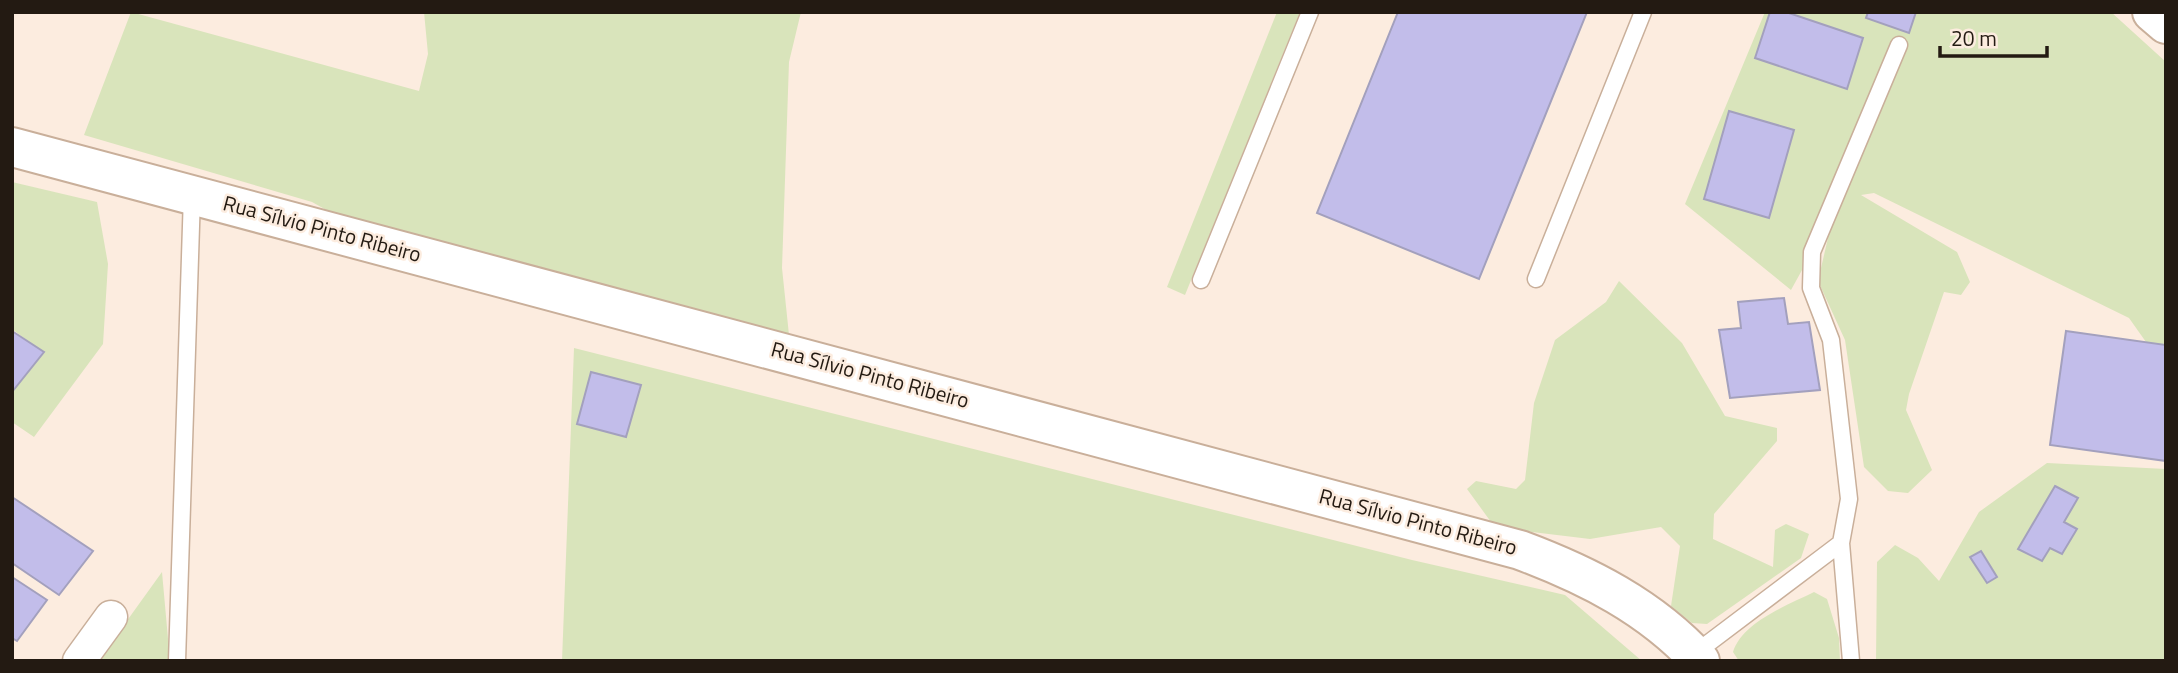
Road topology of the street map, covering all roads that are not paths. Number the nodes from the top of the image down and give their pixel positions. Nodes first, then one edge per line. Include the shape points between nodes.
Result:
1 (1310, 12) edge
2 (1643, 12) edge
3 (2152, 12) edge
4 (2166, 24) edge
5 (1899, 45) dead end
6 (12, 147) edge
7 (192, 195) junction
8 (1536, 279) dead end
9 (1201, 280) dead end
10 (1841, 543) junction
11 (111, 617) dead end
12 (1697, 657) edge
13 (79, 661) edge
14 (177, 661) edge
15 (1851, 661) edge

1 - 9 lane
2 - 8 lane
3 - 4 street
5 - 10 lane via 1812,252 1811,288 1831,340 1849,499
6 - 7 street, Rua Sílvio Pinto Ribeiro
7 - 12 street, Rua Sílvio Pinto Ribeiro via 1520,550 1613,591 1654,618
7 - 14 lane
10 - 12 lane
10 - 15 lane
11 - 13 street

